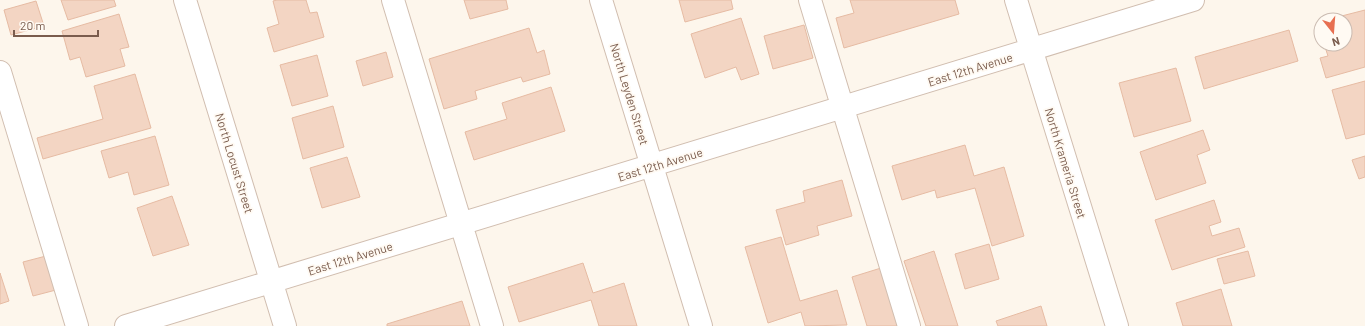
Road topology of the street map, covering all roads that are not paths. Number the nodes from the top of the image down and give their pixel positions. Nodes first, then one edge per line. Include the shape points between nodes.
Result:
1 (185, 0) edge
2 (392, 0) edge
3 (601, 0) edge
4 (810, 0) edge
5 (1016, 0) edge
6 (1193, 0) edge
7 (1031, 50) junction
8 (0, 72) edge
9 (842, 108) junction
10 (652, 167) junction
11 (460, 225) junction
12 (272, 282) junction
13 (77, 326) edge
14 (126, 326) edge
15 (285, 326) edge
16 (492, 326) edge
17 (701, 326) edge
18 (909, 326) edge
19 (1118, 326) edge

1 - 12 street, North Locust Street
2 - 11 street
3 - 10 street, North Leyden Street
4 - 9 street
5 - 7 street, North Krameria Street
6 - 7 street, East 12th Avenue
7 - 9 street, East 12th Avenue
7 - 19 street, North Krameria Street
8 - 13 street
9 - 10 street, East 12th Avenue
9 - 18 street
10 - 11 street, East 12th Avenue
10 - 17 street, North Leyden Street
11 - 12 street, East 12th Avenue
11 - 16 street
12 - 14 street, East 12th Avenue
12 - 15 street, North Locust Street

